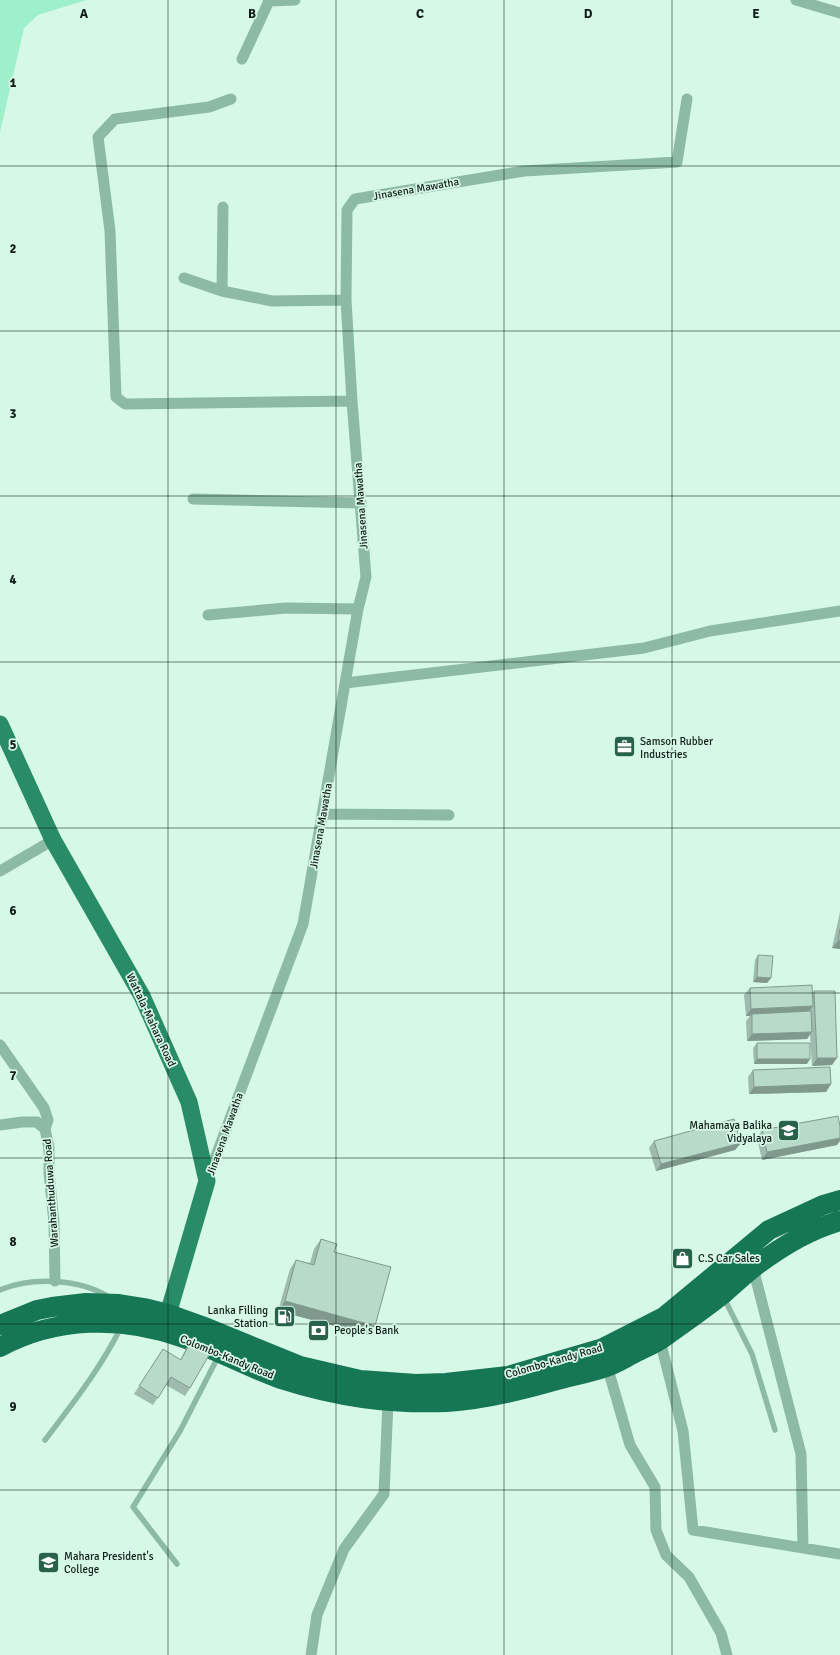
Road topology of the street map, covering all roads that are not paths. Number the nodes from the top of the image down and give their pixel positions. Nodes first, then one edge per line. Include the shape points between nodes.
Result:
1 (295, 0) edge
2 (796, 0) edge
3 (269, 1) edge
4 (840, 13) edge
5 (242, 59) dead end
6 (231, 99) dead end
7 (687, 99) dead end
8 (223, 206) dead end
9 (184, 278) dead end
10 (222, 291) junction
11 (346, 300) junction
12 (352, 401) junction
13 (192, 499) dead end
14 (361, 503) junction
15 (358, 609) junction
16 (840, 611) edge
17 (208, 615) dead end
18 (345, 683) junction
19 (0, 724) edge
20 (323, 814) junction
21 (449, 815) dead end
22 (53, 840) junction
23 (0, 871) edge
24 (0, 1045) edge
25 (0, 1125) edge
26 (45, 1129) junction
27 (207, 1181) junction
28 (840, 1200) edge
29 (840, 1221) edge
30 (753, 1268) junction
31 (55, 1281) junction
32 (0, 1290) edge
33 (722, 1294) junction
34 (119, 1304) junction
35 (168, 1314) junction
36 (123, 1323) junction
37 (0, 1325) edge
38 (660, 1340) junction
39 (0, 1347) edge
40 (220, 1353) junction
41 (605, 1357) junction
42 (388, 1402) junction
43 (775, 1430) dead end
44 (45, 1440) dead end
45 (803, 1548) junction
46 (840, 1554) edge
47 (178, 1564) dead end
48 (311, 1655) edge
49 (727, 1655) edge

1 - 3 street
2 - 4 street
3 - 5 street
6 - 12 street via 209,107 115,120 98,137 110,231 116,397 125,404
7 - 11 street, Jinasena Mawatha via 677,162 524,171 355,199 347,210
8 - 10 street
9 - 10 street
10 - 11 street via 272,301
11 - 12 street, Jinasena Mawatha
12 - 14 street, Jinasena Mawatha
13 - 14 street
14 - 15 street, Jinasena Mawatha via 366,577
15 - 17 street via 286,608
15 - 18 street, Jinasena Mawatha
16 - 18 street via 710,631 644,648
18 - 20 street, Jinasena Mawatha
19 - 22 main road, Wattala-Mahara Road
20 - 21 street
20 - 27 street, Jinasena Mawatha via 303,924
22 - 23 street
22 - 27 main road, Wattala-Mahara Road via 142,996 189,1102
24 - 26 street via 44,1108 48,1120
25 - 26 street, Warahanthuduwa Road via 37,1122
26 - 31 street, Warahanthuduwa Road via 49,1148 54,1223
27 - 35 main road, Wattala-Mahara Road
28 - 41 highway, Colombo-Kandy Road via 823,1205 769,1230 664,1317
29 - 30 highway, Colombo-Kandy Road via 798,1238
30 - 33 highway, Colombo-Kandy Road
30 - 45 street via 801,1454
31 - 32 lane via 12,1285
31 - 34 lane via 98,1290
33 - 38 highway, Colombo-Kandy Road
33 - 43 lane via 752,1354
34 - 35 highway, Colombo-Kandy Road
34 - 37 highway, Colombo-Kandy Road via 86,1303 52,1307 37,1310
35 - 41 highway, Colombo-Kandy Road via 300,1366 360,1380 387,1383 446,1383 508,1376
36 - 39 highway, Colombo-Kandy Road via 70,1325 26,1336
36 - 40 highway, Colombo-Kandy Road via 163,1331
36 - 44 lane via 92,1378
38 - 41 highway, Colombo-Kandy Road
38 - 45 street via 683,1431 693,1530
40 - 42 highway, Colombo-Kandy Road via 279,1378 308,1387
40 - 47 lane via 180,1431 133,1507
41 - 42 highway, Colombo-Kandy Road via 508,1393 450,1401
41 - 49 street via 630,1445 655,1487 656,1530 666,1555 689,1577 721,1633
42 - 48 street via 384,1494 344,1549 317,1615
45 - 46 street

